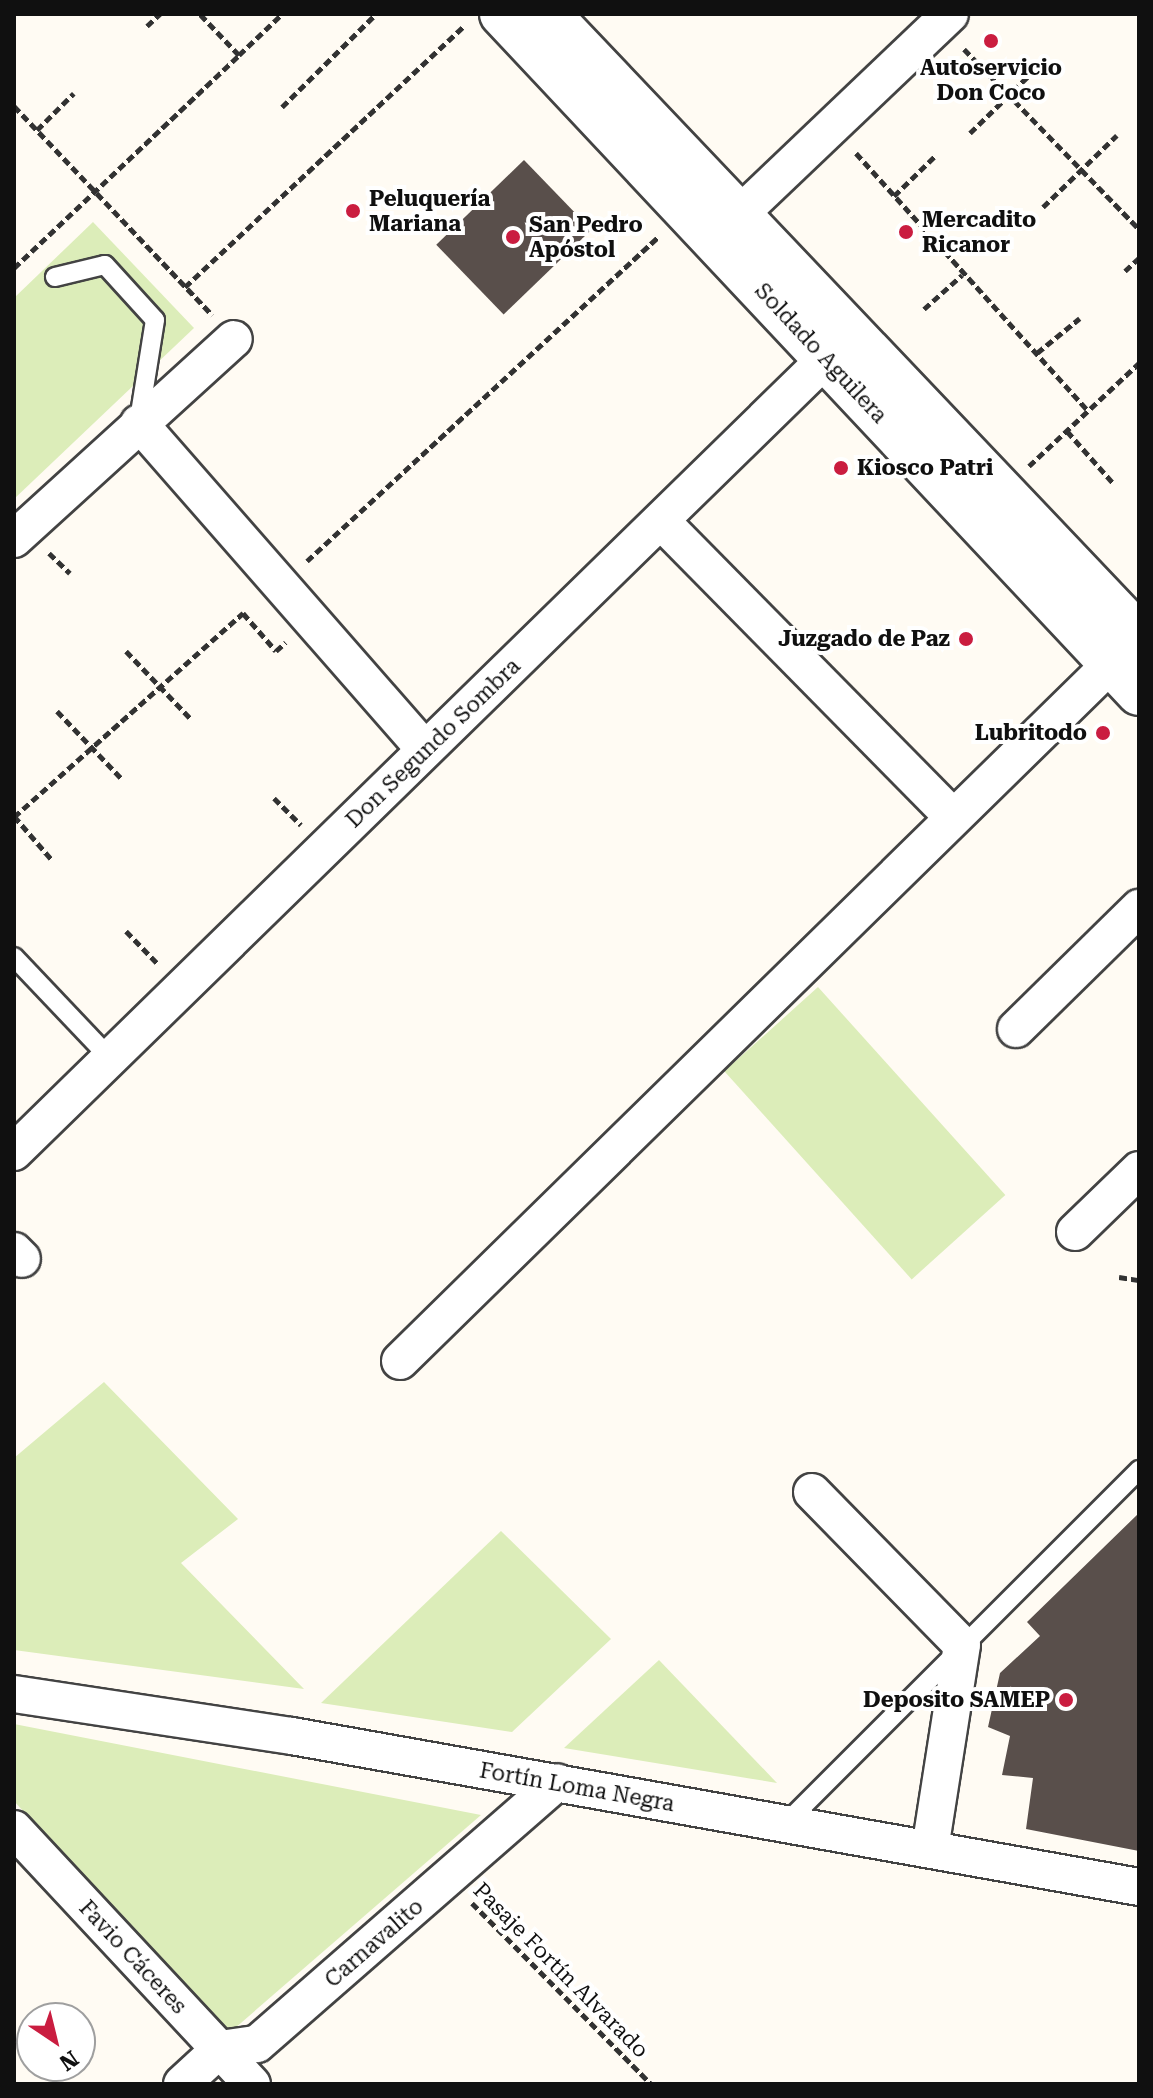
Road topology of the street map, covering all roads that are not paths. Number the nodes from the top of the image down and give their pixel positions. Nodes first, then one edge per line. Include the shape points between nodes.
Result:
1 (940, 17) edge
2 (534, 23) edge
3 (742, 212) junction
4 (55, 277) dead end
5 (234, 339) road end
6 (839, 346) junction
7 (139, 423) junction
8 (28, 511) edge
9 (661, 521) junction
10 (14, 539) edge
11 (1132, 657) edge
12 (425, 750) junction
13 (953, 817) junction
14 (1139, 908) edge
15 (14, 957) edge
16 (1016, 1029) dead end
17 (110, 1058) junction
18 (14, 1152) edge
19 (1139, 1170) edge
20 (1075, 1232) dead end
21 (400, 1361) dead end
22 (1139, 1470) edge
23 (812, 1492) dead end
24 (962, 1645) junction
25 (14, 1694) edge
26 (557, 1782) junction
27 (785, 1824) junction
28 (14, 1829) edge
29 (930, 1850) junction
30 (1139, 1887) edge
31 (220, 2049) junction
32 (182, 2084) edge
33 (252, 2084) edge

1 - 3 street
2 - 3 street, Soldado Aguilera
2 - 6 street, Soldado Aguilera via 687,211
3 - 6 street, Soldado Aguilera
4 - 7 lane via 105,265 155,320
5 - 7 street
6 - 9 street, Don Segundo Sombra
6 - 11 street, Soldado Aguilera
6 - 11 street, Soldado Aguilera via 1002,491
7 - 8 street
7 - 12 street
8 - 10 street
9 - 12 street, Don Segundo Sombra
9 - 13 street
11 - 13 street
12 - 17 street, Don Segundo Sombra
13 - 21 street
14 - 16 street
15 - 17 lane
17 - 18 street, Don Segundo Sombra
19 - 20 street
22 - 24 lane
23 - 24 street
24 - 27 lane
24 - 29 street
25 - 26 street, Fortín Loma Negra
26 - 27 street, Fortín Loma Negra
26 - 31 street, Carnavalito via 257,2044
27 - 29 street, Fortín Loma Negra
28 - 31 street, Favio Cáceres
29 - 30 street, Fortín Loma Negra
31 - 32 street
31 - 33 street, Favio Cáceres

